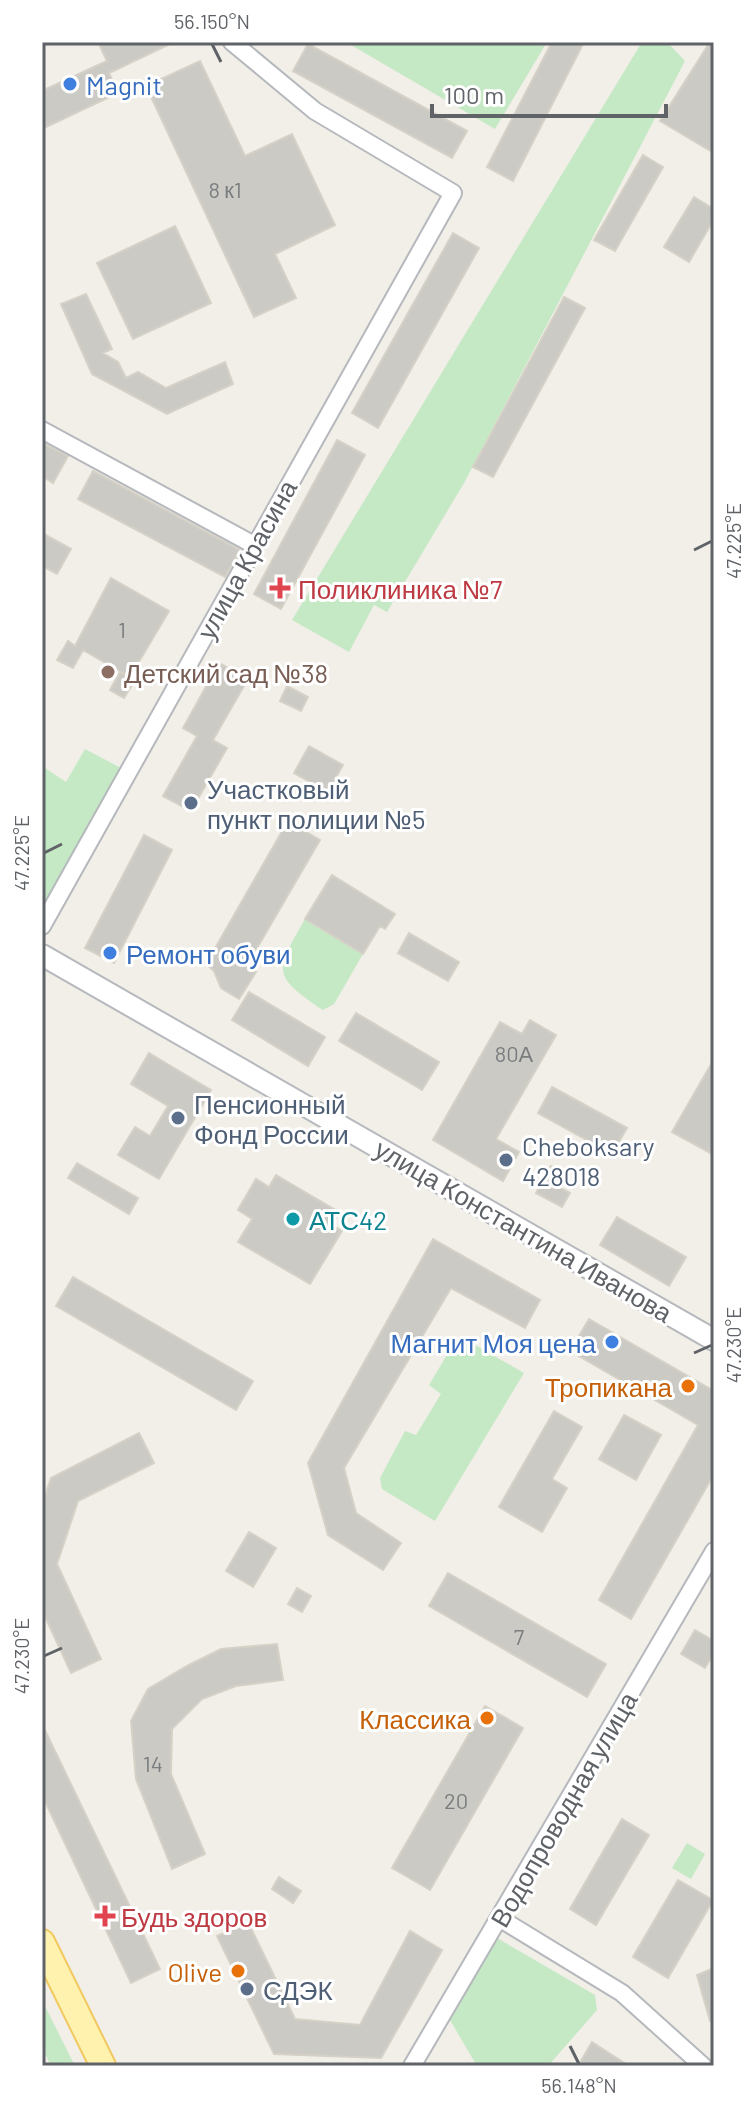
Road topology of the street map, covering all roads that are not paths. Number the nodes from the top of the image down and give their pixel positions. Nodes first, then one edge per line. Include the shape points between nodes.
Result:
1 (232, 42) edge
2 (42, 430) edge
3 (254, 545) junction
4 (42, 926) edge
5 (42, 955) edge
6 (714, 1340) edge
7 (714, 1551) edge
8 (499, 1918) junction
9 (42, 1942) edge
10 (42, 1977) edge
11 (86, 2066) edge
12 (103, 2066) edge
13 (412, 2066) edge
14 (703, 2066) edge

1 - 3 street, улица Красина via 315,111 453,193
2 - 3 street
3 - 4 street, улица Красина
5 - 6 street, улица Константина Иванова
7 - 8 street, Водопроводная улица
8 - 13 street, Водопроводная улица
8 - 14 street via 622,1993
9 - 12 main road
10 - 11 main road

